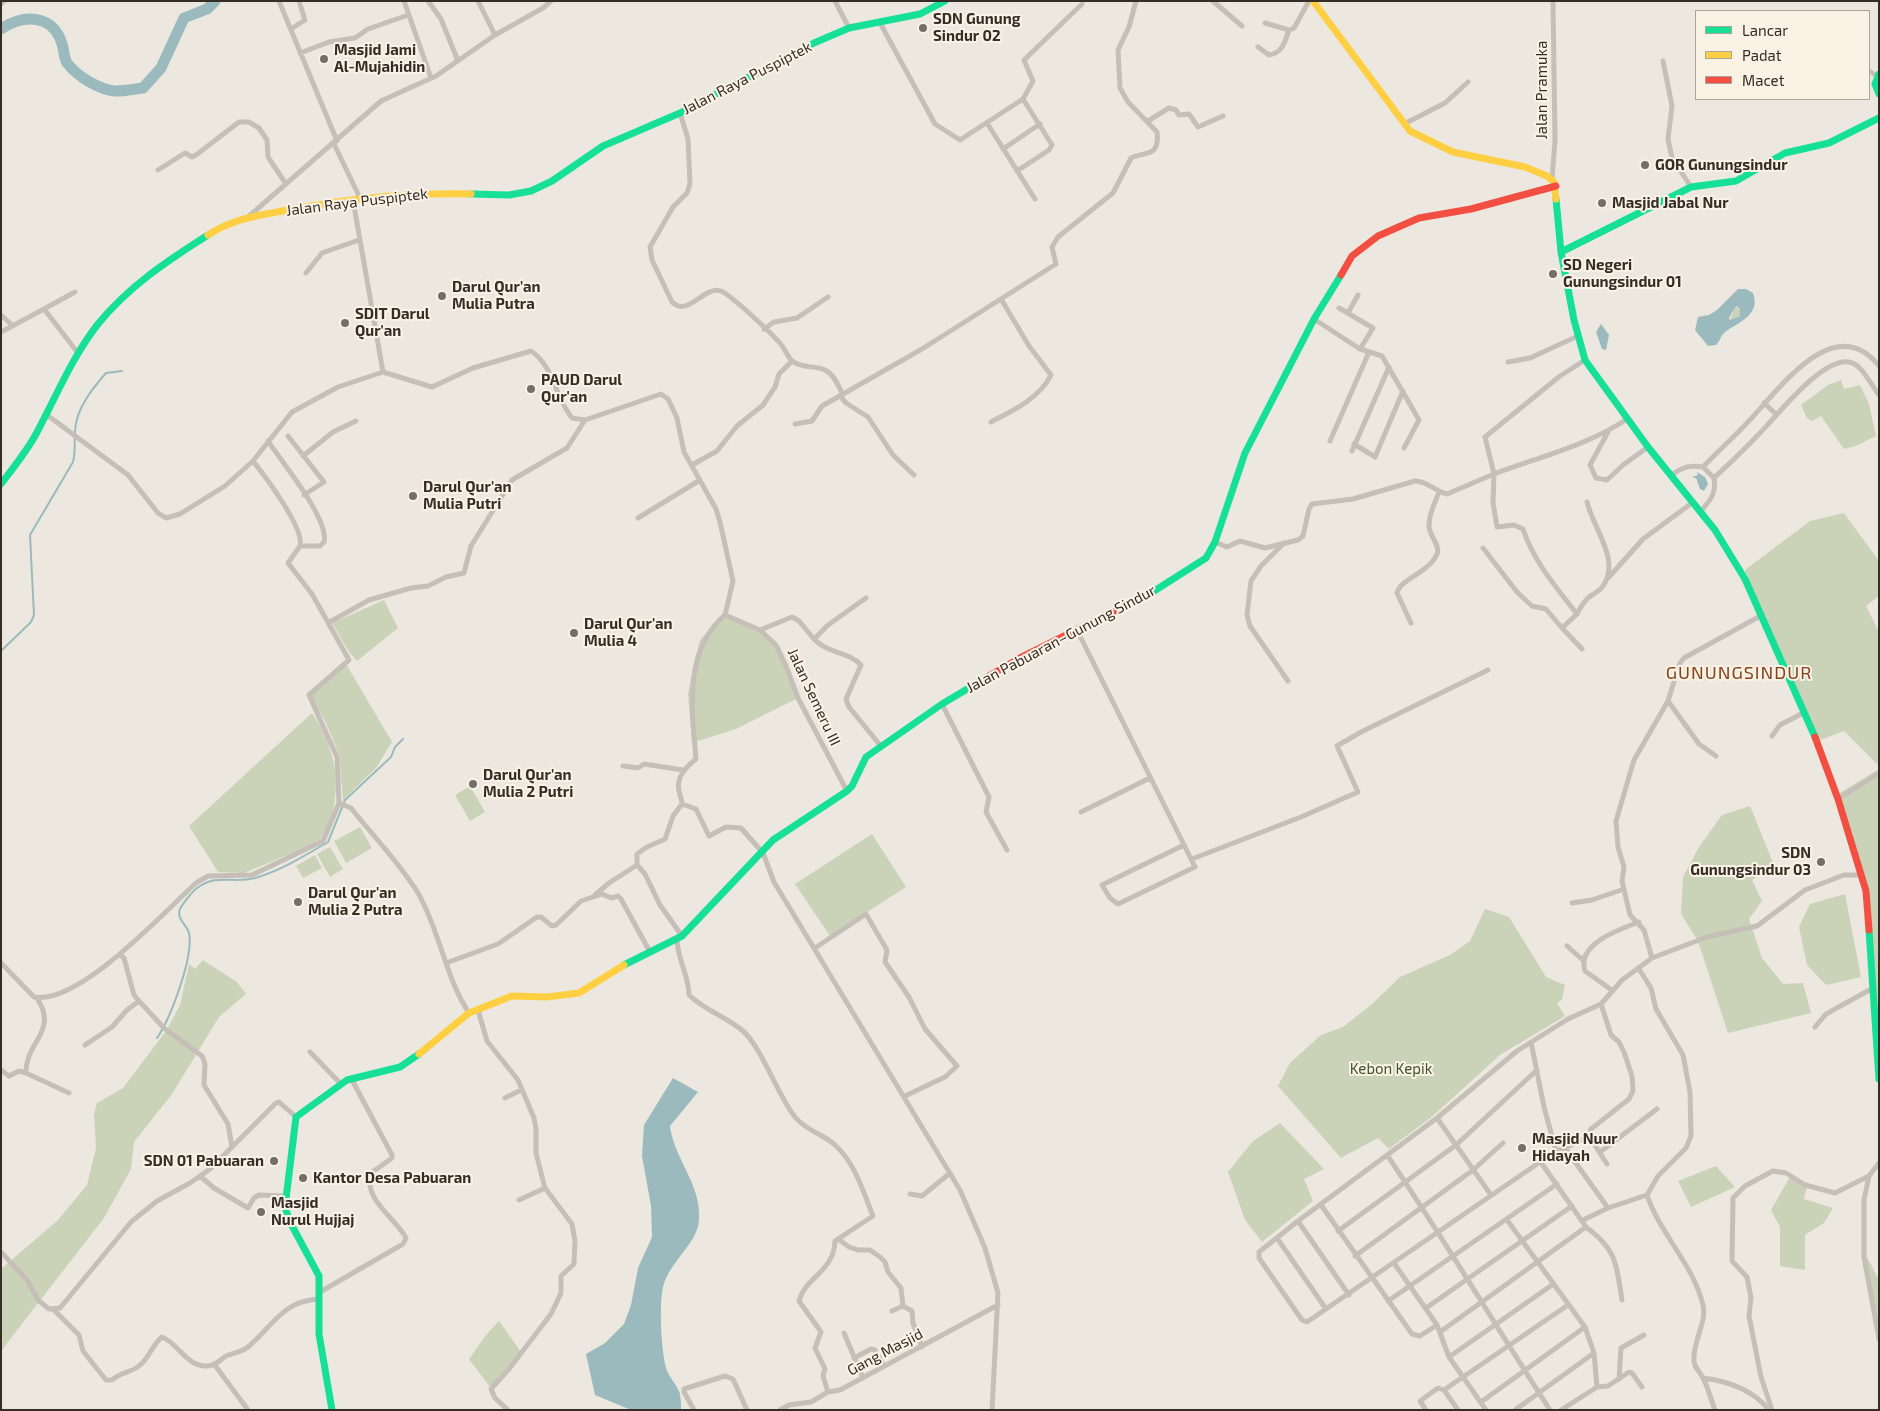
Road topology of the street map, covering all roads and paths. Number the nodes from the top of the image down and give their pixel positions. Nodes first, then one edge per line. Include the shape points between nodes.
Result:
1 (4, 1) edge
2 (279, 1) edge
3 (299, 1) edge
4 (404, 1) edge
5 (428, 1) edge
6 (478, 1) edge
7 (835, 1) edge
8 (945, 1) edge
9 (1136, 1) edge
10 (1213, 1) edge
11 (1309, 1) edge
12 (1313, 1) edge
13 (1553, 1) edge
14 (549, 2) edge
15 (1, 4) edge
16 (1082, 4) dead end
17 (408, 14) junction
18 (879, 21) junction
19 (1265, 23) dead end
20 (1242, 26) dead end
21 (849, 28) junction
22 (291, 29) junction
23 (1289, 30) junction
24 (495, 34) junction
25 (1258, 47) dead end
26 (300, 53) junction
27 (458, 61) junction
28 (1663, 61) dead end
29 (1878, 75) edge
30 (431, 78) junction
31 (1468, 82) dead end
32 (1879, 94) edge
33 (1024, 99) junction
34 (680, 113) junction
35 (1223, 116) dead end
36 (1879, 118) edge
37 (1148, 121) junction
38 (987, 123) junction
39 (1040, 124) junction
40 (1404, 124) junction
41 (335, 143) junction
42 (1003, 149) junction
43 (158, 170) dead end
44 (1018, 171) junction
45 (1554, 183) junction
46 (286, 184) junction
47 (1691, 187) junction
48 (356, 199) junction
49 (1035, 199) dead end
50 (248, 217) junction
51 (359, 240) junction
52 (1561, 252) junction
53 (306, 272) dead end
54 (75, 292) dead end
55 (1358, 295) dead end
56 (828, 297) dead end
57 (1001, 299) junction
58 (1340, 308) dead end
59 (44, 309) junction
60 (1348, 313) junction
61 (1, 315) edge
62 (1314, 319) junction
63 (12, 325) junction
64 (764, 329) junction
65 (1, 332) edge
66 (1578, 336) junction
67 (1360, 349) junction
68 (1369, 352) junction
69 (78, 353) junction
70 (1585, 360) junction
71 (792, 361) junction
72 (1508, 362) dead end
73 (1879, 366) edge
74 (1389, 367) junction
75 (383, 372) junction
76 (1403, 391) junction
77 (842, 396) junction
78 (1879, 396) edge
79 (1764, 403) junction
80 (1776, 414) junction
81 (47, 415) junction
82 (1627, 419) junction
83 (584, 420) junction
84 (356, 421) dead end
85 (991, 422) dead end
86 (795, 424) dead end
87 (1608, 432) junction
88 (288, 436) dead end
89 (268, 441) junction
90 (1330, 441) dead end
91 (1354, 444) junction
92 (1648, 447) junction
93 (1404, 448) dead end
94 (1352, 450) dead end
95 (304, 456) junction
96 (253, 461) junction
97 (692, 465) junction
98 (1703, 467) junction
99 (1494, 474) junction
100 (914, 475) dead end
101 (1671, 476) junction
102 (1714, 478) junction
103 (700, 480) junction
104 (1, 484) edge
105 (1439, 492) junction
106 (304, 495) junction
107 (1587, 502) dead end
108 (1692, 503) junction
109 (1700, 512) junction
110 (638, 518) dead end
111 (1216, 542) junction
112 (1284, 542) junction
113 (300, 546) junction
114 (1483, 548) dead end
115 (1608, 578) junction
116 (866, 598) dead end
117 (1577, 614) junction
118 (725, 615) junction
119 (1762, 615) junction
120 (328, 623) junction
121 (1411, 623) dead end
122 (1562, 628) junction
123 (760, 630) junction
124 (1077, 630) junction
125 (814, 639) junction
126 (1582, 649) dead end
127 (1488, 670) dead end
128 (1288, 682) dead end
129 (1668, 701) junction
130 (942, 704) junction
131 (1803, 713) junction
132 (1772, 736) dead end
133 (880, 746) junction
134 (1716, 756) dead end
135 (623, 766) dead end
136 (683, 770) junction
137 (1879, 773) edge
138 (1150, 778) junction
139 (847, 791) junction
140 (1838, 799) junction
141 (342, 804) junction
142 (682, 804) junction
143 (1081, 812) dead end
144 (1184, 845) junction
145 (1007, 850) dead end
146 (763, 853) junction
147 (1192, 859) junction
148 (637, 865) junction
149 (1862, 875) junction
150 (1624, 889) junction
151 (594, 896) junction
152 (1572, 904) dead end
153 (1639, 922) junction
154 (680, 938) junction
155 (1568, 946) dead end
156 (815, 948) junction
157 (650, 952) junction
158 (120, 955) junction
159 (1652, 958) junction
160 (1584, 961) junction
161 (1, 963) edge
162 (446, 963) junction
163 (1639, 969) junction
164 (1873, 988) junction
165 (1613, 992) junction
166 (37, 998) junction
167 (139, 1001) junction
168 (1601, 1004) junction
169 (478, 1010) junction
170 (469, 1013) junction
171 (1815, 1027) dead end
172 (1531, 1042) junction
173 (85, 1045) dead end
174 (310, 1052) dead end
175 (1, 1070) edge
176 (1537, 1070) junction
177 (26, 1073) junction
178 (351, 1078) junction
179 (1879, 1078) edge
180 (340, 1083) junction
181 (521, 1090) junction
182 (69, 1094) dead end
183 (905, 1096) junction
184 (505, 1098) dead end
185 (1657, 1109) dead end
186 (296, 1117) junction
187 (1437, 1118) junction
188 (1589, 1136) junction
189 (1502, 1143) dead end
190 (1456, 1145) junction
191 (232, 1147) junction
192 (1565, 1148) junction
193 (1556, 1151) junction
194 (1600, 1152) junction
195 (1387, 1155) junction
196 (1540, 1161) junction
197 (1879, 1163) edge
198 (1607, 1164) dead end
199 (1474, 1170) junction
200 (950, 1174) junction
201 (200, 1176) junction
202 (1869, 1176) junction
203 (1405, 1181) junction
204 (1557, 1184) junction
205 (546, 1188) junction
206 (910, 1194) dead end
207 (1491, 1195) junction
208 (1647, 1195) junction
209 (285, 1196) junction
210 (519, 1200) dead end
211 (1321, 1205) junction
212 (1422, 1206) junction
213 (1572, 1206) junction
214 (1608, 1208) junction
215 (1507, 1220) junction
216 (1583, 1220) junction
217 (1298, 1221) junction
218 (1586, 1227) junction
219 (1338, 1231) junction
220 (1438, 1232) junction
221 (1278, 1238) junction
222 (838, 1239) junction
223 (1523, 1241) junction
224 (1, 1252) edge
225 (1452, 1255) junction
226 (1355, 1256) junction
227 (1394, 1263) junction
228 (1538, 1263) junction
229 (1371, 1278) junction
230 (1468, 1279) junction
231 (1552, 1285) junction
232 (1411, 1286) junction
233 (1349, 1294) junction
234 (320, 1296) junction
235 (1622, 1300) dead end
236 (1388, 1301) junction
237 (1484, 1302) junction
238 (998, 1305) junction
239 (904, 1306) junction
240 (1568, 1306) junction
241 (1426, 1308) junction
242 (1326, 1309) junction
243 (54, 1310) junction
244 (892, 1310) dead end
245 (1437, 1325) junction
246 (1496, 1326) junction
247 (1585, 1327) junction
248 (1440, 1332) junction
249 (844, 1333) dead end
250 (1644, 1335) dead end
251 (1879, 1339) edge
252 (922, 1347) junction
253 (1508, 1347) junction
254 (1594, 1353) junction
255 (1450, 1357) junction
256 (854, 1358) junction
257 (214, 1364) junction
258 (884, 1366) junction
259 (1524, 1370) junction
260 (863, 1378) junction
261 (1462, 1378) junction
262 (1703, 1378) junction
263 (1619, 1379) junction
264 (1597, 1387) junction
265 (1642, 1387) dead end
266 (1444, 1390) junction
267 (828, 1392) junction
268 (1539, 1392) junction
269 (1420, 1402) junction
270 (1481, 1402) junction
271 (248, 1410) edge
272 (332, 1410) edge
273 (508, 1410) edge
274 (694, 1410) edge
275 (748, 1410) edge
276 (780, 1410) edge
277 (992, 1410) edge
278 (1418, 1410) edge
279 (1426, 1410) edge
280 (1458, 1410) edge
281 (1486, 1410) edge
282 (1514, 1410) edge
283 (1550, 1410) edge
284 (1561, 1410) edge
285 (1715, 1410) edge
286 (1770, 1410) edge

1 - 15 street
2 - 22 street
3 - 22 street via 305,20
4 - 17 street
5 - 27 street via 441,19
6 - 24 street
7 - 21 street
8 - 18 main road, Jalan Raya Puspiptek via 920,14
9 - 37 street via 1118,50 1119,81 1128,102
10 - 20 street
11 - 23 street via 1294,28
12 - 40 main road
13 - 45 street, Jalan Pramuka
14 - 24 street
16 - 33 street via 1024,60 1033,81
17 - 26 street via 368,29 355,38 329,42
17 - 30 street
18 - 21 main road, Jalan Raya Puspiptek
18 - 38 street via 934,124 960,140
19 - 23 street
21 - 34 main road, Jalan Raya Puspiptek via 785,57
22 - 26 street
23 - 25 street via 1285,43 1275,54 1269,55
24 - 27 street
26 - 41 street
27 - 30 street
28 - 47 street via 1672,106 1668,139 1672,158
29 - 32 main road via 1875,84
30 - 41 street via 381,101
31 - 40 street via 1445,103
33 - 38 street
33 - 39 street
34 - 48 main road, Jalan Raya Puspiptek via 603,146 552,181 531,191 508,195 429,192
34 - 64 street via 688,139 690,184 687,193 673,207 652,240 652,260 674,304 687,305 711,292 720,291
35 - 37 street via 1198,127 1189,114 1179,115 1170,108
36 - 47 main road via 1835,140 1785,153 1736,181
37 - 57 street via 1157,132 1153,150 1146,156 1131,158 1113,193 1058,238 1052,247 1056,264
38 - 42 street
39 - 42 street
39 - 44 street via 1051,141 1051,147
40 - 45 main road via 1423,139 1450,151 1540,171
41 - 46 street
41 - 48 street
42 - 44 street
43 - 46 street via 185,152 192,157 196,155 239,122 249,122 256,124 267,140 268,157
44 - 49 street
45 - 52 main road
45 - 62 main road, Jalan Pabuaran–Gunung Sindur via 1471,209 1419,218 1386,232 1352,256
46 - 50 street
47 - 52 main road
48 - 50 main road, Jalan Raya Puspiptek
48 - 51 street
50 - 69 main road, Jalan Raya Puspiptek via 218,228 150,272 108,312
51 - 53 street via 322,253
51 - 75 street
52 - 66 main road
54 - 59 street
55 - 60 street
56 - 64 street via 797,318 774,322
57 - 77 street
57 - 85 street via 1051,375 1024,403
58 - 60 street
59 - 63 street
59 - 69 street
60 - 67 street via 1373,328
61 - 63 street
62 - 67 street
62 - 111 main road, Jalan Pabuaran–Gunung Sindur via 1245,453
63 - 65 street
64 - 71 street via 778,341
66 - 70 main road
66 - 72 street via 1530,358
67 - 68 street
68 - 74 street via 1382,356
68 - 90 street
69 - 81 main road, Jalan Raya Puspiptek
70 - 82 main road
70 - 99 street via 1560,376 1485,437
71 - 77 street via 825,370 836,381
71 - 97 street via 779,374 763,405 731,433 717,451
73 - 79 street via 1861,348 1841,345 1826,350 1796,370
74 - 76 street
74 - 91 street
75 - 83 street via 432,387 466,371 531,351 547,367 565,410 572,418
75 - 89 street via 338,387 298,407
76 - 91 street via 1375,457
76 - 93 street via 1419,420
77 - 86 street via 822,406 812,421
77 - 100 street via 846,403 868,417 893,455
78 - 80 street via 1859,368 1853,363 1843,362 1807,383
79 - 80 street
79 - 98 street
80 - 102 street
81 - 96 street via 128,475 158,513 166,518 180,514 218,491
81 - 104 main road, Jalan Raya Puspiptek
82 - 87 street
82 - 92 main road
83 - 97 street via 661,394 668,399 677,418 684,452
83 - 120 street via 567,448 512,480 474,539 464,573 428,586 369,600
84 - 95 street via 333,432
87 - 92 street via 1590,466 1596,478 1603,481
87 - 99 street via 1586,443
88 - 95 street
89 - 96 street
89 - 106 street
91 - 94 street
92 - 101 main road
95 - 106 street via 324,482
96 - 113 street via 298,527 302,540
97 - 103 street
98 - 101 street via 1692,465 1678,469
98 - 102 street
99 - 105 street via 1460,490 1447,494
99 - 117 street via 1493,503 1498,527 1514,525 1523,529 1538,564
101 - 108 main road
102 - 109 street via 1716,489
103 - 110 street
103 - 118 street via 716,509 732,581
105 - 112 street via 1422,481 1415,481 1353,499 1312,504 1303,536
105 - 121 street via 1428,526 1437,555 1424,572 1403,583 1397,593
106 - 113 street via 322,524 325,536 320,546
107 - 115 street via 1610,562
108 - 109 main road
108 - 115 street via 1643,539
109 - 119 main road via 1730,553
111 - 112 street via 1227,547 1243,541 1264,548
111 - 124 main road, Jalan Pabuaran–Gunung Sindur via 1206,558 1189,570 1146,596
112 - 128 street via 1251,581 1246,615
113 - 120 street via 288,563 305,583
114 - 122 street via 1517,592 1532,606 1546,609
115 - 117 street via 1602,589 1584,602
116 - 125 street via 828,624
117 - 122 street
118 - 123 street, Jalan Semeru III
118 - 136 street via 703,642 696,661 691,697 696,759
119 - 129 street via 1684,658
119 - 131 main road
120 - 141 street via 349,660 309,695 337,757
122 - 126 street
123 - 125 street via 792,617
123 - 139 street, Jalan Semeru III via 781,654 798,698
124 - 130 main road, Jalan Pabuaran–Gunung Sindur via 1020,658
124 - 138 street
125 - 133 street via 822,647 853,657 861,665 846,699
127 - 147 street via 1337,746 1358,792
129 - 134 street via 1698,744
129 - 150 street via 1634,760 1616,821 1624,867
130 - 133 main road, Jalan Pabuaran–Gunung Sindur
130 - 145 street via 988,797 986,812
131 - 132 street via 1780,725
131 - 140 main road
133 - 139 main road, Jalan Pabuaran–Gunung Sindur via 866,757
135 - 136 street via 638,768 644,764
136 - 142 street via 678,790
137 - 140 street
138 - 143 street
138 - 144 street
139 - 146 main road, Jalan Pabuaran–Gunung Sindur via 790,827
140 - 149 main road
141 - 158 street via 323,841 252,876 208,876 196,883
141 - 162 street via 351,808 417,893
142 - 146 street via 696,809 709,836 726,827 741,828
142 - 148 street via 673,816 665,839 637,854
144 - 147 street
144 - 147 street via 1102,885 1118,904 1195,867
146 - 154 main road, Jalan Pabuaran–Gunung Sindur
146 - 156 street via 774,882
148 - 151 street
148 - 154 street
149 - 159 street via 1844,875 1805,890 1757,926 1706,937
149 - 164 main road via 1868,907
150 - 152 street
150 - 153 street via 1630,915
151 - 157 street via 618,896
151 - 162 street via 582,901 556,925 537,918 498,944
153 - 159 street
153 - 160 street via 1611,932 1589,950
154 - 157 main road, Jalan Pabuaran–Gunung Sindur
154 - 222 street via 677,952 689,980 689,995 748,1036 795,1118 836,1146 859,1180 873,1216
155 - 160 street
156 - 183 street
156 - 183 street via 866,914 887,950 885,962 925,1029 957,1066 945,1077
157 - 169 main road, Jalan Pabuaran–Gunung Sindur via 579,993 547,997 512,996
158 - 166 street via 79,985
158 - 167 street via 124,958 134,995
159 - 163 street
160 - 165 street via 1586,972
161 - 166 street
162 - 170 street via 456,991
163 - 165 street via 1622,980
163 - 208 street via 1652,988 1656,1009 1683,1055 1690,1092 1691,1136 1686,1148 1658,1176
164 - 171 street via 1826,1014
164 - 179 main road
165 - 168 street
166 - 177 street via 42,1005 44,1026 42,1035 28,1055
167 - 173 street via 112,1027
167 - 191 street via 163,1027 202,1056 204,1086 228,1124
168 - 172 street via 1568,1019
168 - 188 street via 1611,1035 1624,1052 1633,1091 1629,1099 1591,1129
169 - 170 main road, Jalan Pabuaran–Gunung Sindur
169 - 181 street via 487,1041 518,1080
170 - 178 main road, Jalan Pabuaran–Gunung Sindur via 400,1067
172 - 176 street
172 - 187 street
174 - 180 street
175 - 177 street via 9,1076 18,1071
176 - 190 street
176 - 193 street
177 - 182 street
178 - 180 main road, Jalan Pabuaran–Gunung Sindur
178 - 234 street via 392,1154 392,1158 371,1173 372,1193 406,1238 403,1244
180 - 186 main road, Jalan Pabuaran–Gunung Sindur
181 - 184 street
181 - 205 street via 536,1124 536,1153
183 - 200 street
185 - 194 street
186 - 191 street via 277,1102
186 - 209 main road
187 - 190 street
187 - 195 street
188 - 192 street
188 - 194 street
189 - 199 street
190 - 199 street
190 - 203 street
191 - 201 street
192 - 193 street
192 - 214 street
193 - 196 street
194 - 198 street
195 - 203 street
195 - 211 street
196 - 204 street
196 - 207 street
197 - 202 street
199 - 207 street
199 - 212 street
200 - 206 street via 922,1196
200 - 238 street via 985,1248 995,1280
201 - 209 street via 249,1208 259,1195
201 - 243 street via 140,1214 114,1240 70,1299
202 - 251 street via 1864,1200 1864,1257
202 - 286 street via 1834,1193 1806,1185 1786,1173 1773,1171 1746,1186 1733,1198 1732,1261 1747,1277 1751,1298 1749,1316
203 - 212 street
203 - 219 street
204 - 213 street
204 - 215 street
205 - 210 street
205 - 273 street via 572,1224 575,1255 571,1267 561,1276 561,1294 551,1314 510,1369 491,1388 495,1398
207 - 220 street
208 - 214 street
208 - 262 street via 1692,1275 1703,1306 1694,1359 1695,1369
209 - 234 main road via 290,1222 317,1270
211 - 217 street
211 - 219 street
212 - 220 street
212 - 226 street
213 - 216 street
213 - 223 street
214 - 216 street
215 - 223 street
215 - 225 street
216 - 218 street
217 - 221 street
217 - 233 street
218 - 228 street
218 - 235 street via 1611,1251
219 - 226 street
220 - 225 street
220 - 227 street
221 - 242 street
221 - 242 street via 1259,1252 1259,1258 1302,1320 1307,1322
222 - 239 street via 858,1250 870,1250 885,1262 888,1272 901,1288
222 - 267 street via 834,1254 801,1292 799,1301 821,1332 815,1348 825,1369 823,1376
223 - 228 street
223 - 230 street
224 - 243 street via 27,1280 38,1300
225 - 230 street
225 - 232 street
226 - 229 street
227 - 229 street
227 - 232 street
228 - 231 street
228 - 237 street
229 - 233 street
229 - 236 street
230 - 237 street
230 - 241 street
231 - 240 street
231 - 246 street
232 - 236 street
232 - 241 street
233 - 242 street
234 - 257 street via 299,1301 283,1311 248,1347
234 - 272 main road via 319,1334
236 - 245 street via 1415,1336
237 - 246 street
237 - 248 street
238 - 252 street, Gang Masjid
238 - 277 street
239 - 244 street
239 - 252 street via 912,1311 912,1323
240 - 247 street
240 - 253 street
241 - 245 street
243 - 257 street via 79,1335 83,1351 106,1380 142,1364 154,1343 162,1337 171,1340 183,1356 199,1365
245 - 248 street
246 - 253 street
246 - 255 street
247 - 254 street
247 - 259 street
248 - 255 street
249 - 256 street
250 - 263 street via 1621,1348
252 - 258 street, Gang Masjid
253 - 259 street
253 - 261 street
254 - 264 street
254 - 268 street
255 - 261 street
256 - 258 street via 871,1348
256 - 260 street
257 - 271 street
258 - 260 street, Gang Masjid
259 - 268 street
259 - 270 street
260 - 267 street, Gang Masjid via 840,1390
261 - 266 street
261 - 270 street
262 - 285 street
262 - 286 street via 1730,1383
263 - 264 street via 1608,1386
263 - 265 street via 1632,1373
264 - 284 street
266 - 269 street via 1438,1388
266 - 280 street
267 - 276 street, Gang Masjid via 811,1402 788,1405
268 - 282 street
268 - 283 street
269 - 278 street
269 - 279 street
270 - 281 street
274 - 275 street via 684,1389 725,1376 733,1379

